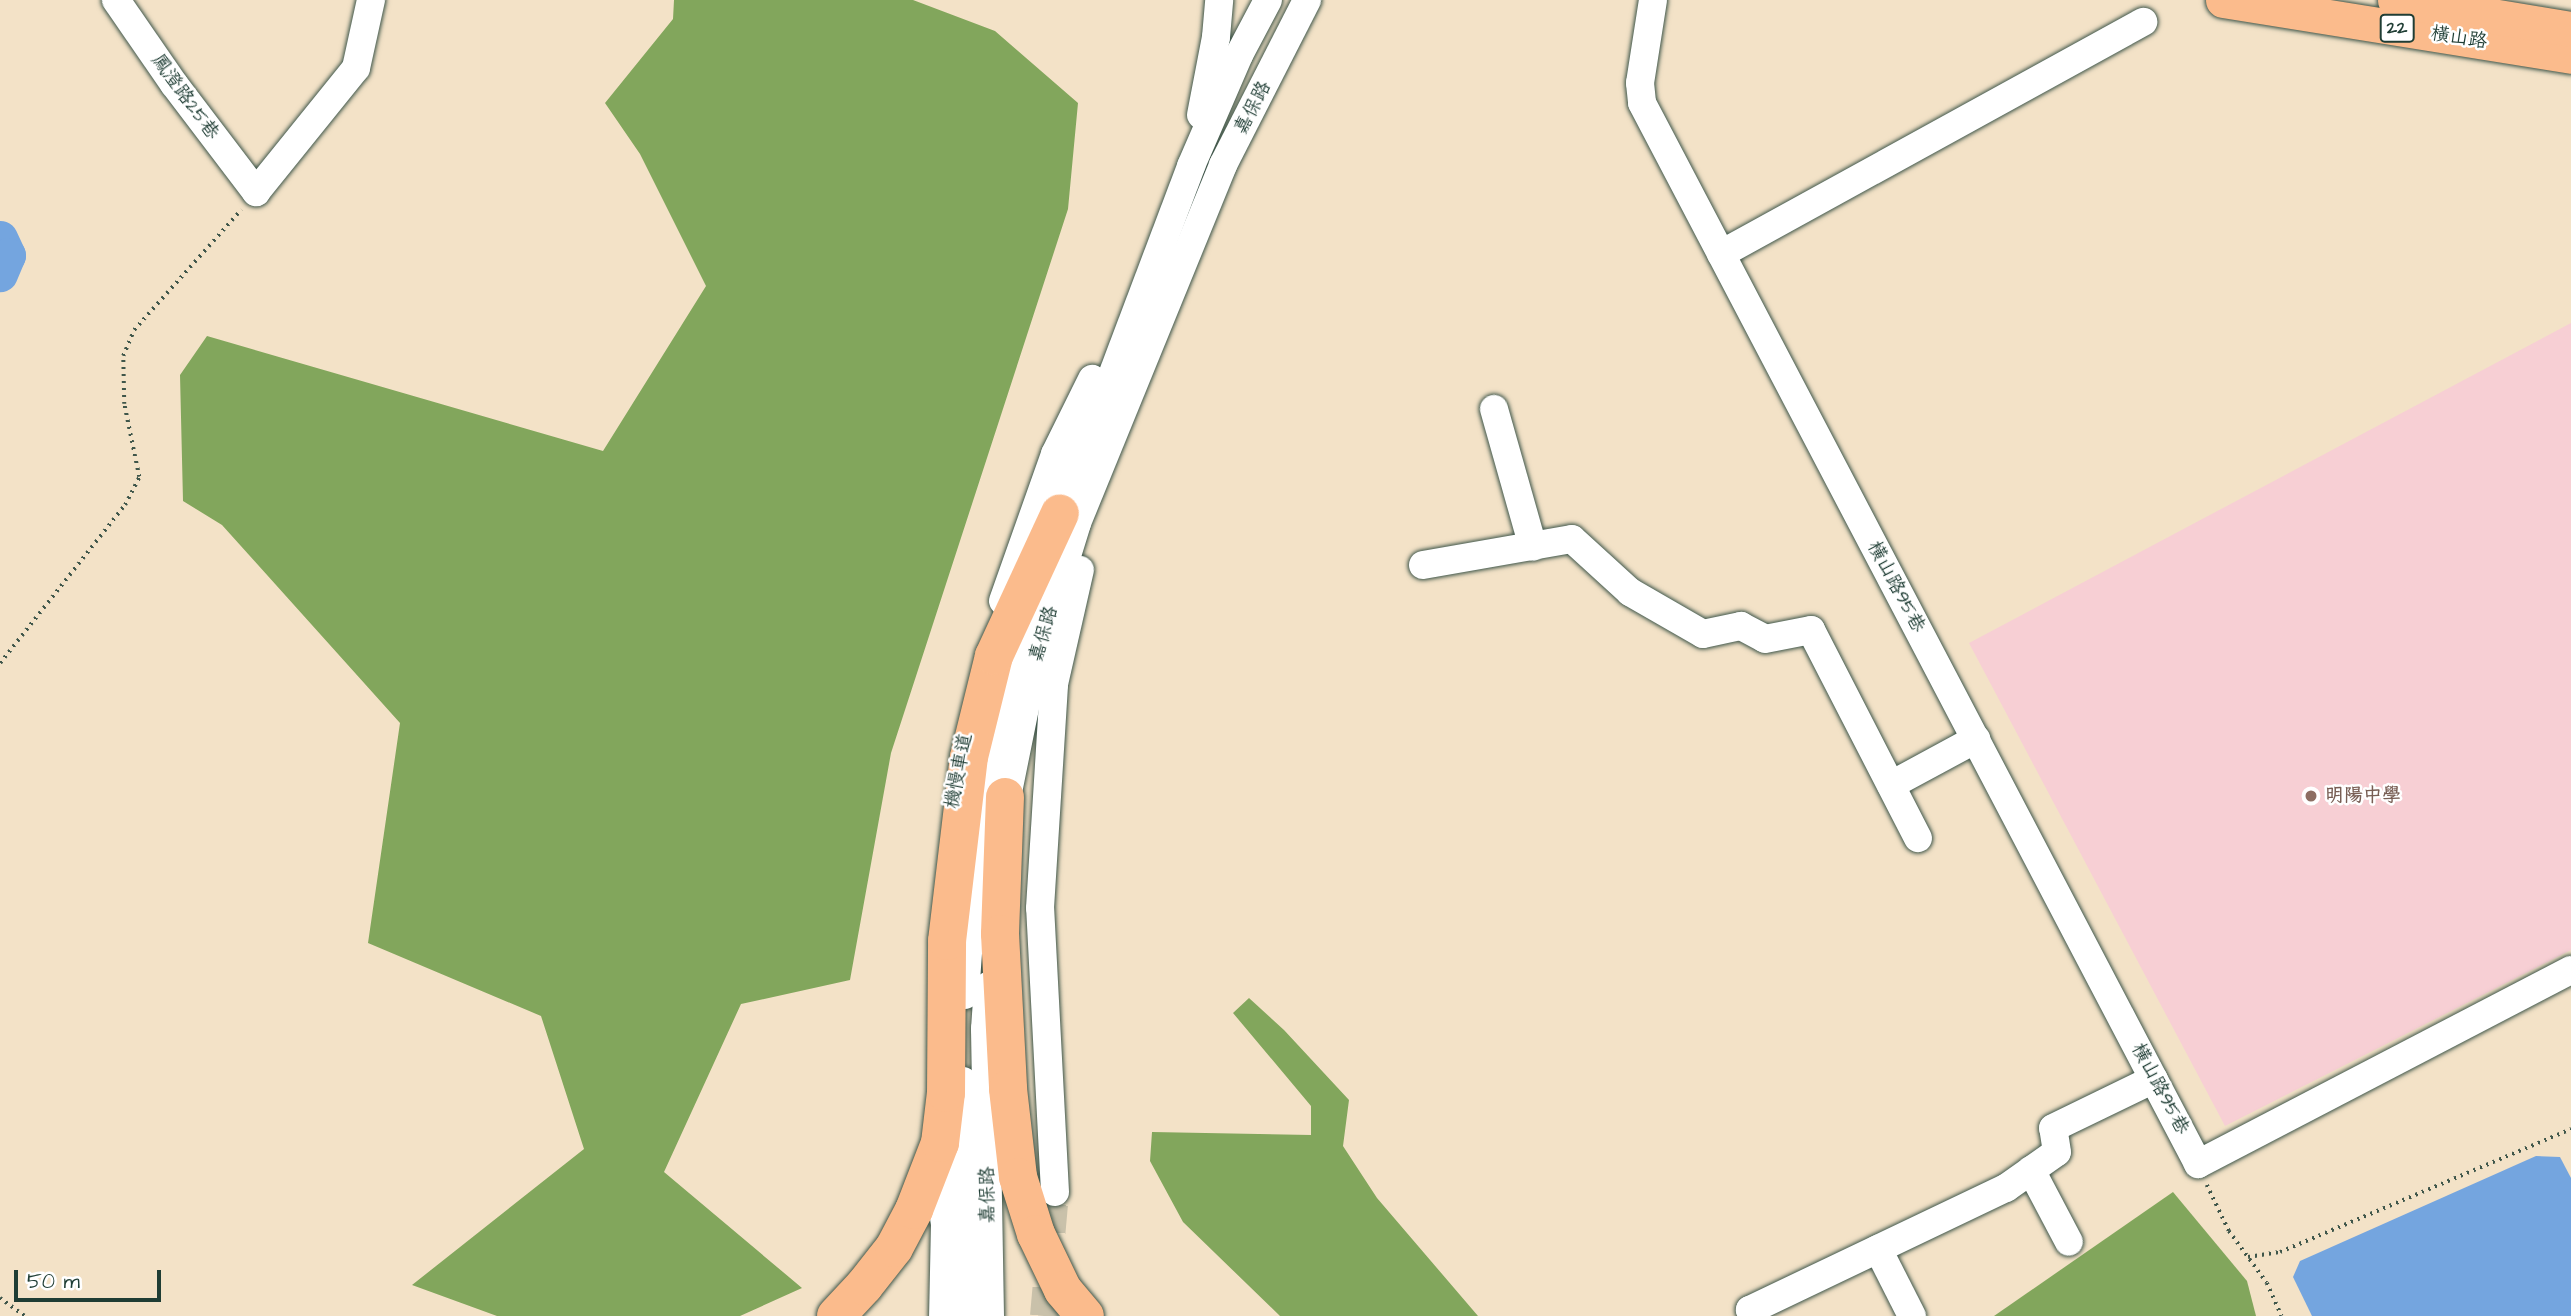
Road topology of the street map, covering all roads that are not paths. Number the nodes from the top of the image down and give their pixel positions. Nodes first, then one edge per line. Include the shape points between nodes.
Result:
1 (116, 0) edge
2 (371, 0) edge
3 (1219, 0) edge
4 (1268, 0) edge
5 (1307, 0) edge
6 (1314, 0) edge
7 (1653, 0) edge
8 (2223, 0) edge
9 (2395, 0) edge
10 (2143, 22) dead end
11 (2571, 29) edge
12 (1292, 31) junction
13 (2571, 56) edge
14 (1191, 166) junction
15 (1721, 254) junction
16 (1155, 263) junction
17 (1494, 409) dead end
18 (1110, 441) junction
19 (1060, 513) junction
20 (1533, 547) junction
21 (1423, 565) dead end
22 (1976, 739) junction
23 (1891, 785) junction
24 (1005, 797) junction
25 (1918, 838) dead end
26 (2571, 970) edge
27 (2154, 1079) junction
28 (935, 1160) junction
29 (2031, 1170) junction
30 (1055, 1192) tunnel mouth
31 (2069, 1242) dead end
32 (1878, 1249) junction
33 (836, 1316) edge
34 (943, 1316) edge
35 (964, 1316) edge
36 (990, 1316) edge
37 (1085, 1316) edge
38 (1753, 1316) edge
39 (1912, 1316) edge

1 - 2 street, 鳳澄路25巷 via 256,192 356,68
3 - 14 street
4 - 14 street, 嘉保路
5 - 12 street, 嘉保路
6 - 12 street
7 - 15 street, 橫山路95巷 via 1640,83 1642,103
8 - 13 main road, 橫山路 / 22
9 - 11 main road, 橫山路 / 22
10 - 15 street
12 - 18 street, 嘉保路 via 1223,165
14 - 16 street, 嘉保路
15 - 22 street, 橫山路95巷
16 - 19 street, 嘉保路
16 - 28 street, 機慢車道 via 1055,454 1010,579 965,737 943,858 933,968 929,1086
17 - 20 street
18 - 24 street, 嘉保路 via 1077,523 1035,659
18 - 30 street via 1054,684 1040,908
19 - 28 highway via 995,656 969,757 947,941 946,1093
19 - 35 street, 嘉保路 via 1001,709 976,842 966,963
20 - 21 street
20 - 23 street via 1572,539 1630,592 1703,634 1741,626 1765,639 1811,630
22 - 23 street
22 - 27 street, 橫山路95巷
23 - 25 street
24 - 36 street, 嘉保路 via 985,1029
24 - 37 highway via 1000,934 1018,1177 1036,1234 1063,1290
26 - 27 street, 橫山路95巷 via 2199,1164
27 - 29 street via 2053,1128 2057,1152
28 - 33 highway via 894,1248
28 - 34 street, 機慢車道 via 945,1224
29 - 31 street
29 - 32 street via 2006,1188
32 - 38 street via 1750,1310
32 - 39 street

